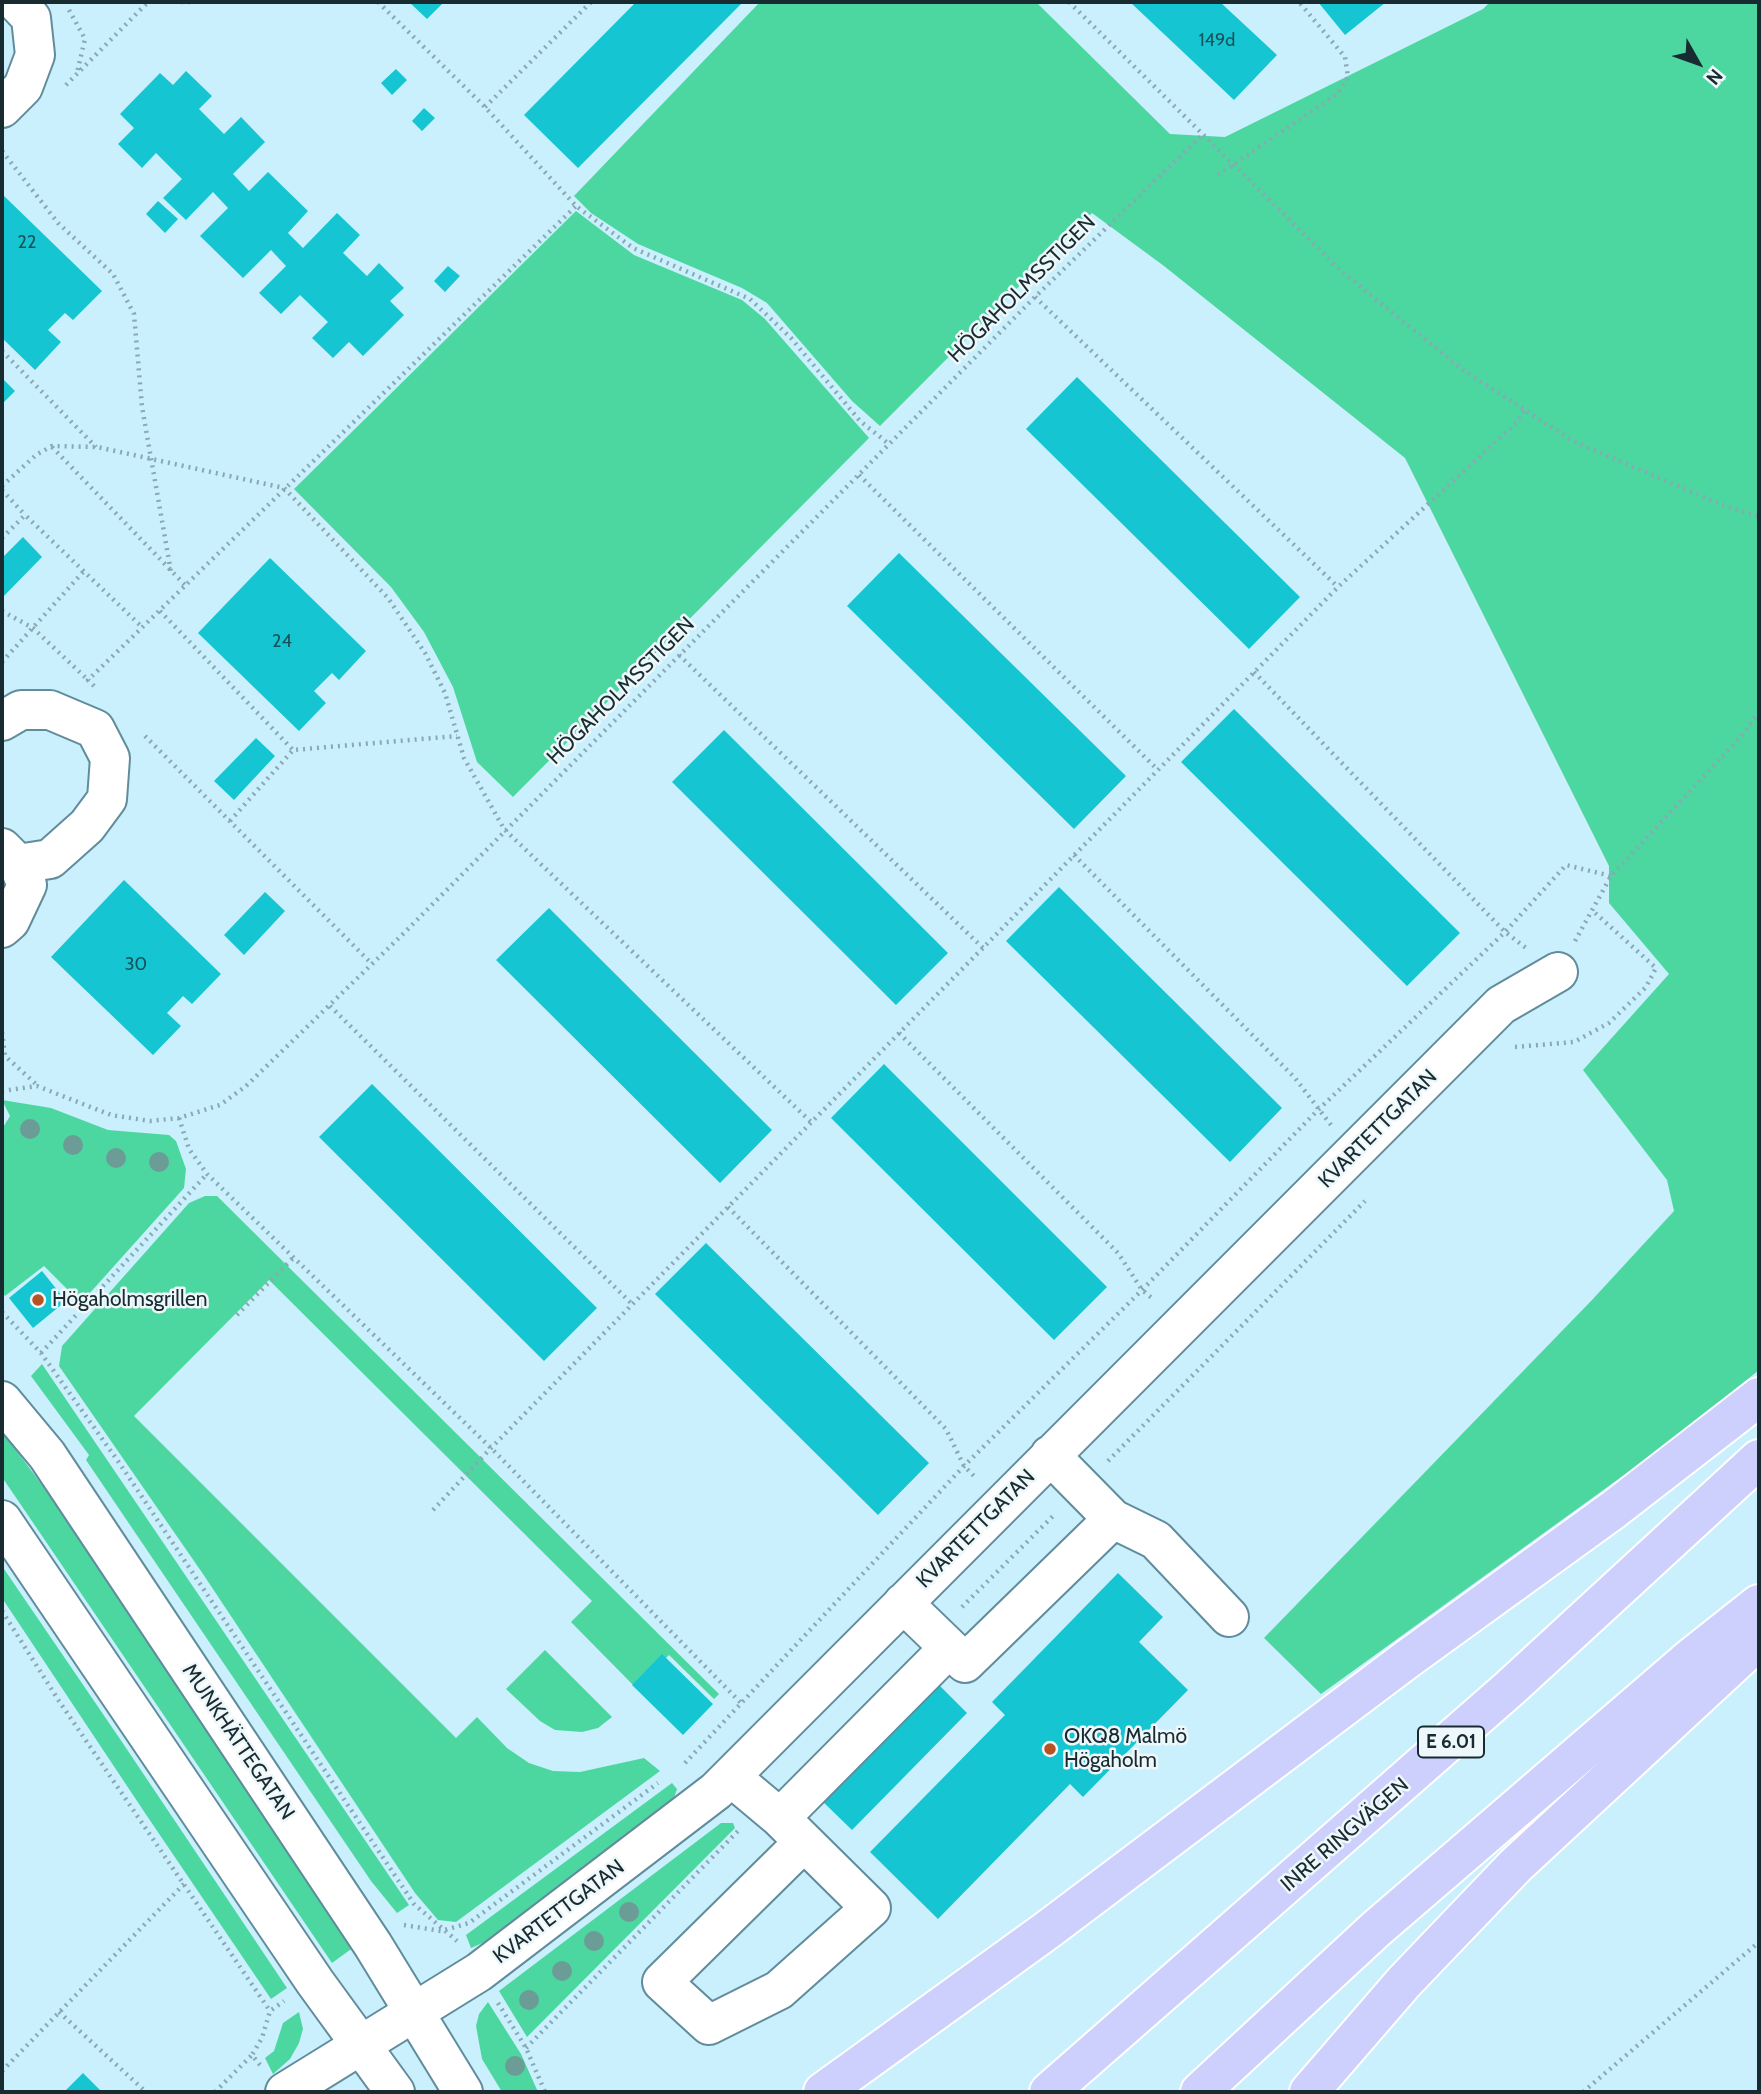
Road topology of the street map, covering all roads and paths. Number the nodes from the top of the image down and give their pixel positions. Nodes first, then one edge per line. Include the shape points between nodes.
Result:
1 (16, 2) edge
2 (61, 2) edge
3 (148, 2) edge
4 (181, 2) edge
5 (191, 2) edge
6 (378, 2) edge
7 (592, 2) edge
8 (1069, 2) edge
9 (1298, 2) edge
10 (77, 74) junction
11 (58, 93) dead end
12 (485, 107) junction
13 (6, 124) edge
14 (1202, 135) junction
15 (2, 151) edge
16 (1233, 165) junction
17 (1218, 175) dead end
18 (576, 206) junction
19 (1035, 297) junction
20 (2, 351) edge
21 (1525, 411) junction
22 (889, 444) junction
23 (52, 446) junction
24 (97, 447) junction
25 (153, 460) junction
26 (859, 475) junction
27 (2, 488) edge
28 (284, 488) junction
29 (25, 515) junction
30 (1759, 517) edge
31 (2, 538) edge
32 (84, 571) junction
33 (171, 572) junction
34 (186, 586) junction
35 (1338, 587) junction
36 (2, 611) edge
37 (160, 611) junction
38 (33, 628) junction
39 (142, 628) junction
40 (679, 655) junction
41 (2, 662) edge
42 (1254, 672) junction
43 (88, 680) junction
44 (98, 689) dead end
45 (1759, 711) edge
46 (2, 721) edge
47 (135, 727) dead end
48 (457, 736) junction
49 (293, 750) junction
50 (1158, 770) junction
51 (230, 821) junction
52 (504, 829) junction
53 (1074, 855) junction
54 (10, 856) edge
55 (1611, 876) junction
56 (2, 928) edge
57 (1505, 932) junction
58 (983, 948) junction
59 (372, 964) junction
60 (1558, 972) junction
61 (330, 1006) junction
62 (2, 1032) edge
63 (899, 1033) junction
64 (3, 1055) edge
65 (37, 1086) junction
66 (2, 1091) edge
67 (1318, 1110) junction
68 (179, 1118) junction
69 (811, 1122) junction
70 (1354, 1152) junction
71 (207, 1174) junction
72 (728, 1207) junction
73 (295, 1257) junction
74 (1142, 1290) junction
75 (632, 1304) junction
76 (2, 1312) edge
77 (237, 1315) dead end
78 (1182, 1325) junction
79 (41, 1353) junction
80 (1759, 1397) edge
81 (2, 1401) edge
82 (491, 1448) junction
83 (1050, 1455) junction
84 (1759, 1459) edge
85 (964, 1466) junction
86 (1002, 1503) junction
87 (433, 1510) dead end
88 (1113, 1519) junction
89 (2, 1520) edge
90 (903, 1603) junction
91 (1759, 1604) edge
92 (2, 1611) edge
93 (1229, 1617) dead end
94 (1759, 1640) edge
95 (949, 1648) junction
96 (742, 1704) junction
97 (771, 1736) junction
98 (674, 1770) dead end
99 (731, 1777) junction
100 (663, 1779) dead end
101 (792, 1830) junction
102 (184, 1884) junction
103 (441, 1931) junction
104 (1759, 1942) edge
105 (373, 1945) junction
106 (479, 1972) junction
107 (314, 1982) junction
108 (270, 2011) junction
109 (59, 2012) junction
110 (416, 2012) junction
111 (360, 2047) junction
112 (252, 2055) junction
113 (2, 2071) edge
114 (276, 2083) edge
115 (146, 2092) edge
116 (215, 2092) edge
117 (395, 2092) edge
118 (463, 2092) edge
119 (545, 2092) edge
120 (823, 2092) edge
121 (1049, 2092) edge
122 (1200, 2092) edge
123 (1309, 2092) edge
124 (1583, 2092) edge

1 - 13 street via 31,18 35,55
2 - 10 path via 74,15 85,40
3 - 10 path
4 - 5 path
6 - 12 path
7 - 12 path
8 - 14 path
9 - 16 path via 1345,57 1348,77 1338,93
10 - 11 path
12 - 18 path
13 - 15 path
14 - 16 path
14 - 19 path, HÖGAHOLMSSTIGEN
15 - 25 path via 58,223 113,274 134,314 142,407
16 - 17 path
16 - 21 path via 1400,322
18 - 22 path via 633,248 750,299 791,338 860,421
18 - 28 path
19 - 22 path, HÖGAHOLMSSTIGEN
19 - 35 path
20 - 24 path
21 - 30 path via 1573,441 1720,505
21 - 35 path
22 - 26 path, HÖGAHOLMSSTIGEN
23 - 24 path
23 - 27 path
23 - 33 path
24 - 25 path
25 - 28 path
25 - 33 path
26 - 40 path, HÖGAHOLMSSTIGEN
26 - 50 path
27 - 29 path
28 - 34 path
28 - 48 path via 388,597 445,692
29 - 31 path
29 - 32 path
32 - 38 path
32 - 39 path
33 - 34 path
34 - 37 path
35 - 42 path
36 - 38 path
37 - 39 path
37 - 49 path
38 - 41 path
38 - 43 path
39 - 43 path
40 - 52 path, HÖGAHOLMSSTIGEN
40 - 58 path
42 - 50 path
42 - 57 path
43 - 44 path
45 - 55 path via 1745,732
46 - 54 street via 21,710 60,713 95,729 110,758 107,799 86,826 50,859
47 - 51 path
48 - 49 path
48 - 52 path via 464,758
49 - 51 path
50 - 53 path
51 - 59 path
52 - 59 path, HÖGAHOLMSSTIGEN
52 - 69 path
53 - 58 path
53 - 67 path via 1296,1078
54 - 56 street via 27,884
55 - 57 path via 1566,865
55 - 60 path
57 - 60 path
57 - 67 path
58 - 63 path
59 - 61 path, HÖGAHOLMSSTIGEN
60 - 70 street, KVARTETTGATAN via 1501,1005
61 - 68 path, HÖGAHOLMSSTIGEN via 246,1086 220,1105
61 - 75 path
62 - 64 path
63 - 69 path
63 - 74 path via 1118,1253
64 - 65 path
65 - 66 path, HÖGAHOLMSSTIGEN
65 - 68 path, HÖGAHOLMSSTIGEN via 111,1115 150,1121
67 - 70 path
67 - 74 path
68 - 71 path via 189,1149
69 - 72 path
70 - 78 street, KVARTETTGATAN
71 - 73 path
71 - 79 path
72 - 75 path
72 - 85 path via 946,1429
73 - 77 path
73 - 82 path
74 - 78 path
74 - 85 path
75 - 82 path
76 - 79 path
78 - 83 street, KVARTETTGATAN
79 - 103 path via 192,1567 414,1904
80 - 120 highway via 1046,1931
81 - 105 street, MUNKHÄTTEGATAN via 47,1455
82 - 87 path
82 - 96 path
83 - 86 street, KVARTETTGATAN
83 - 88 street
84 - 121 highway, INRE RINGVÄGEN / E 6.01 via 1490,1706
85 - 86 path
85 - 96 path
86 - 90 street, KVARTETTGATAN
88 - 93 street via 1156,1540
88 - 95 street via 965,1663
89 - 107 street
90 - 95 street
90 - 97 street, KVARTETTGATAN
91 - 122 highway via 1376,1929
92 - 102 path
94 - 123 highway via 1516,1865 1404,1982
95 - 101 street
96 - 97 path
96 - 98 path
97 - 99 street, KVARTETTGATAN
99 - 101 street
99 - 106 street, KVARTETTGATAN
100 - 103 path via 469,1923
101 - 101 street via 871,1908 779,1990 709,2025 662,1982
102 - 108 path
102 - 109 path
103 - 105 path via 407,1924
103 - 106 path via 459,1943
104 - 124 path
105 - 110 street, MUNKHÄTTEGATAN
106 - 110 street, KVARTETTGATAN
106 - 119 path via 526,2048
107 - 108 path
107 - 111 street
108 - 112 path
109 - 113 path
109 - 115 path
110 - 111 street, KVARTETTGATAN
110 - 118 street, MUNKHÄTTEGATAN
111 - 114 street, KVARTETTGATAN
111 - 117 street
112 - 114 path
112 - 116 path

